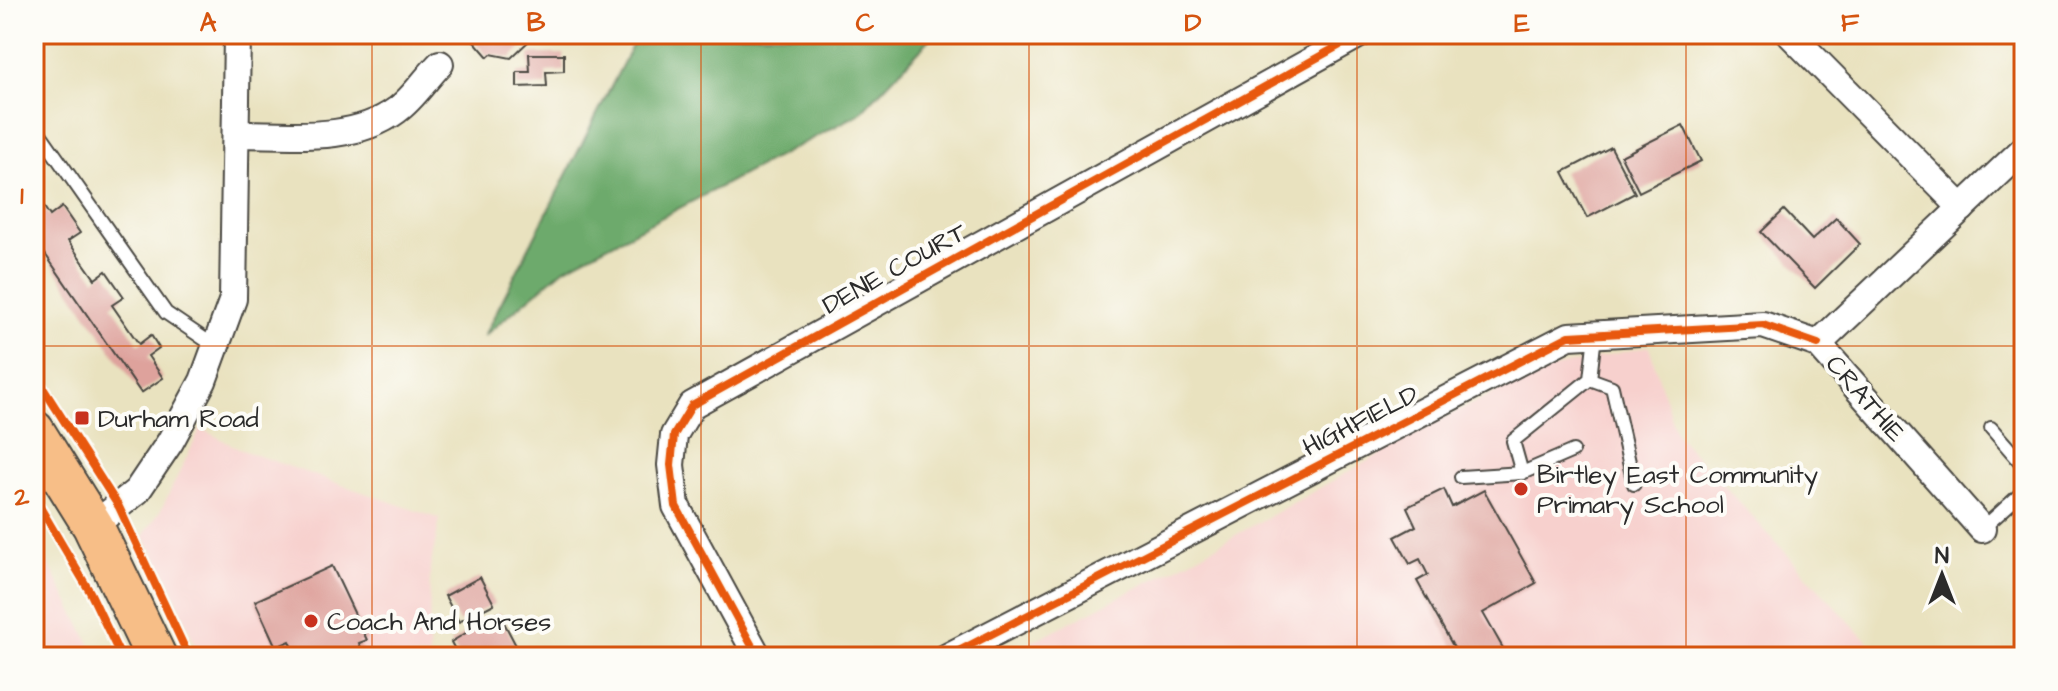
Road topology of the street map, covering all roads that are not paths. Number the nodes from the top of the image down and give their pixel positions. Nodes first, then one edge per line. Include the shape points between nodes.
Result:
1 (237, 34) edge
2 (1360, 34) edge
3 (1790, 34) edge
4 (440, 64) dead end
5 (34, 125) edge
6 (238, 134) junction
7 (2024, 149) edge
8 (1962, 208) junction
9 (1595, 335) junction
10 (1818, 344) junction
11 (216, 347) junction
12 (1590, 379) junction
13 (1991, 428) dead end
14 (34, 431) edge
15 (1573, 451) dead end
16 (2024, 466) edge
17 (1522, 473) junction
18 (1461, 477) dead end
19 (1634, 484) dead end
20 (2024, 491) edge
21 (93, 526) junction
22 (1982, 529) joint
23 (156, 657) edge
24 (758, 657) edge
25 (947, 657) edge

1 - 6 street
2 - 24 street, DENE COURT via 692,405 674,435 676,506
3 - 8 street
4 - 6 street via 399,110 368,127 325,134
5 - 11 lane via 166,313
6 - 11 street via 233,299
7 - 8 street, CRATHIE
8 - 10 street, CRATHIE
9 - 10 street, HIGHFIELD via 1763,325
9 - 12 lane
9 - 25 street, HIGHFIELD via 1569,336 1438,401
10 - 22 street, CRATHIE
11 - 21 street via 203,381 152,470 128,499
12 - 17 lane via 1513,441
12 - 19 lane via 1612,387
13 - 16 lane
14 - 21 main road
15 - 17 lane
17 - 18 lane
20 - 22 lane
21 - 23 main road

